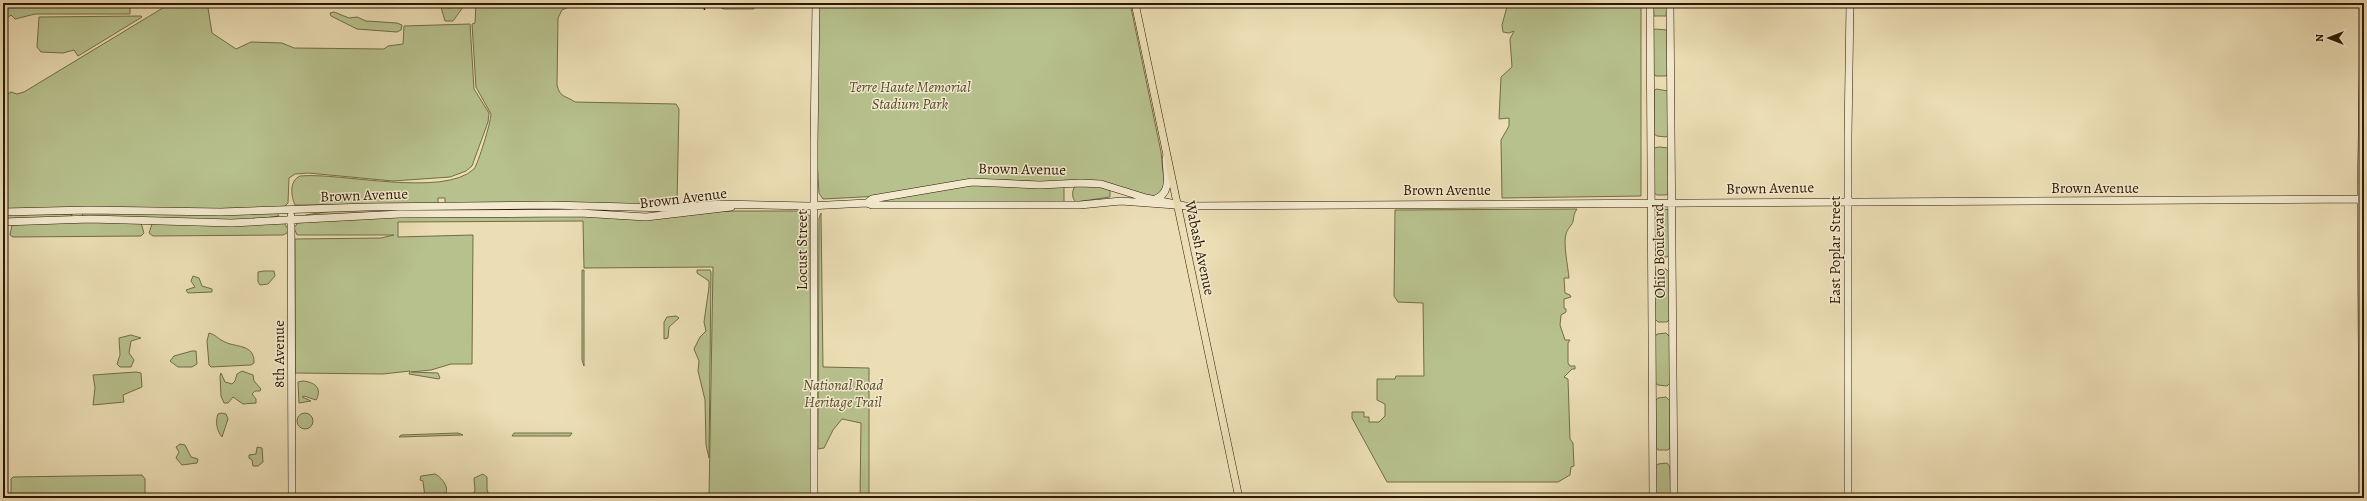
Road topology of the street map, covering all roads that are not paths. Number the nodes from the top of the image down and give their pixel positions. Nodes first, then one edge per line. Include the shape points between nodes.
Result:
1 (816, 3) edge
2 (1135, 3) edge
3 (1650, 3) edge
4 (1670, 3) edge
5 (1850, 3) edge
6 (2364, 3) edge
7 (1166, 150) junction
8 (1155, 199) junction
9 (2363, 199) edge
10 (1848, 201) junction
11 (1651, 202) junction
12 (1671, 202) junction
13 (867, 203) junction
14 (580, 205) junction
15 (815, 205) junction
16 (1177, 205) junction
17 (506, 206) junction
18 (77, 210) junction
19 (291, 210) junction
20 (683, 210) junction
21 (3, 212) edge
22 (506, 214) junction
23 (580, 214) junction
24 (77, 219) junction
25 (291, 219) junction
26 (3, 222) edge
27 (292, 498) edge
28 (814, 498) edge
29 (1239, 498) edge
30 (1653, 498) edge
31 (1674, 498) edge
32 (1848, 498) edge
33 (2363, 498) edge

1 - 15 street, Locust Street
2 - 7 main road, Wabash Avenue
3 - 11 street, Ohio Boulevard
4 - 12 street, Ohio Boulevard
5 - 10 street, East Poplar Street
6 - 9 street
7 - 8 street via 1167,189 1163,196
7 - 16 main road, Wabash Avenue
8 - 13 street, Brown Avenue via 1095,183 1032,185 980,181 872,199
8 - 16 street, Brown Avenue
9 - 10 street, Brown Avenue
9 - 33 street
10 - 12 street, Brown Avenue
10 - 32 street, East Poplar Street
11 - 12 street, Brown Avenue
11 - 16 street, Brown Avenue
11 - 30 street, Ohio Boulevard
12 - 31 street, Ohio Boulevard
13 - 15 street, Brown Avenue
13 - 16 street, Brown Avenue via 1080,205 1121,202
14 - 17 street, Brown Avenue
14 - 20 street, Brown Avenue
14 - 23 street
15 - 20 street, Brown Avenue via 721,204
15 - 28 street, Locust Street
16 - 29 main road, Wabash Avenue
17 - 19 street, Brown Avenue
17 - 22 street
18 - 19 street, Brown Avenue via 185,213
18 - 21 street, Brown Avenue
18 - 24 street
19 - 25 street, 8th Avenue
20 - 23 street, Brown Avenue via 646,217
22 - 23 street, Brown Avenue
22 - 25 street, Brown Avenue via 367,215
24 - 25 street, Brown Avenue via 209,224
24 - 26 street, Brown Avenue
25 - 27 street, 8th Avenue

